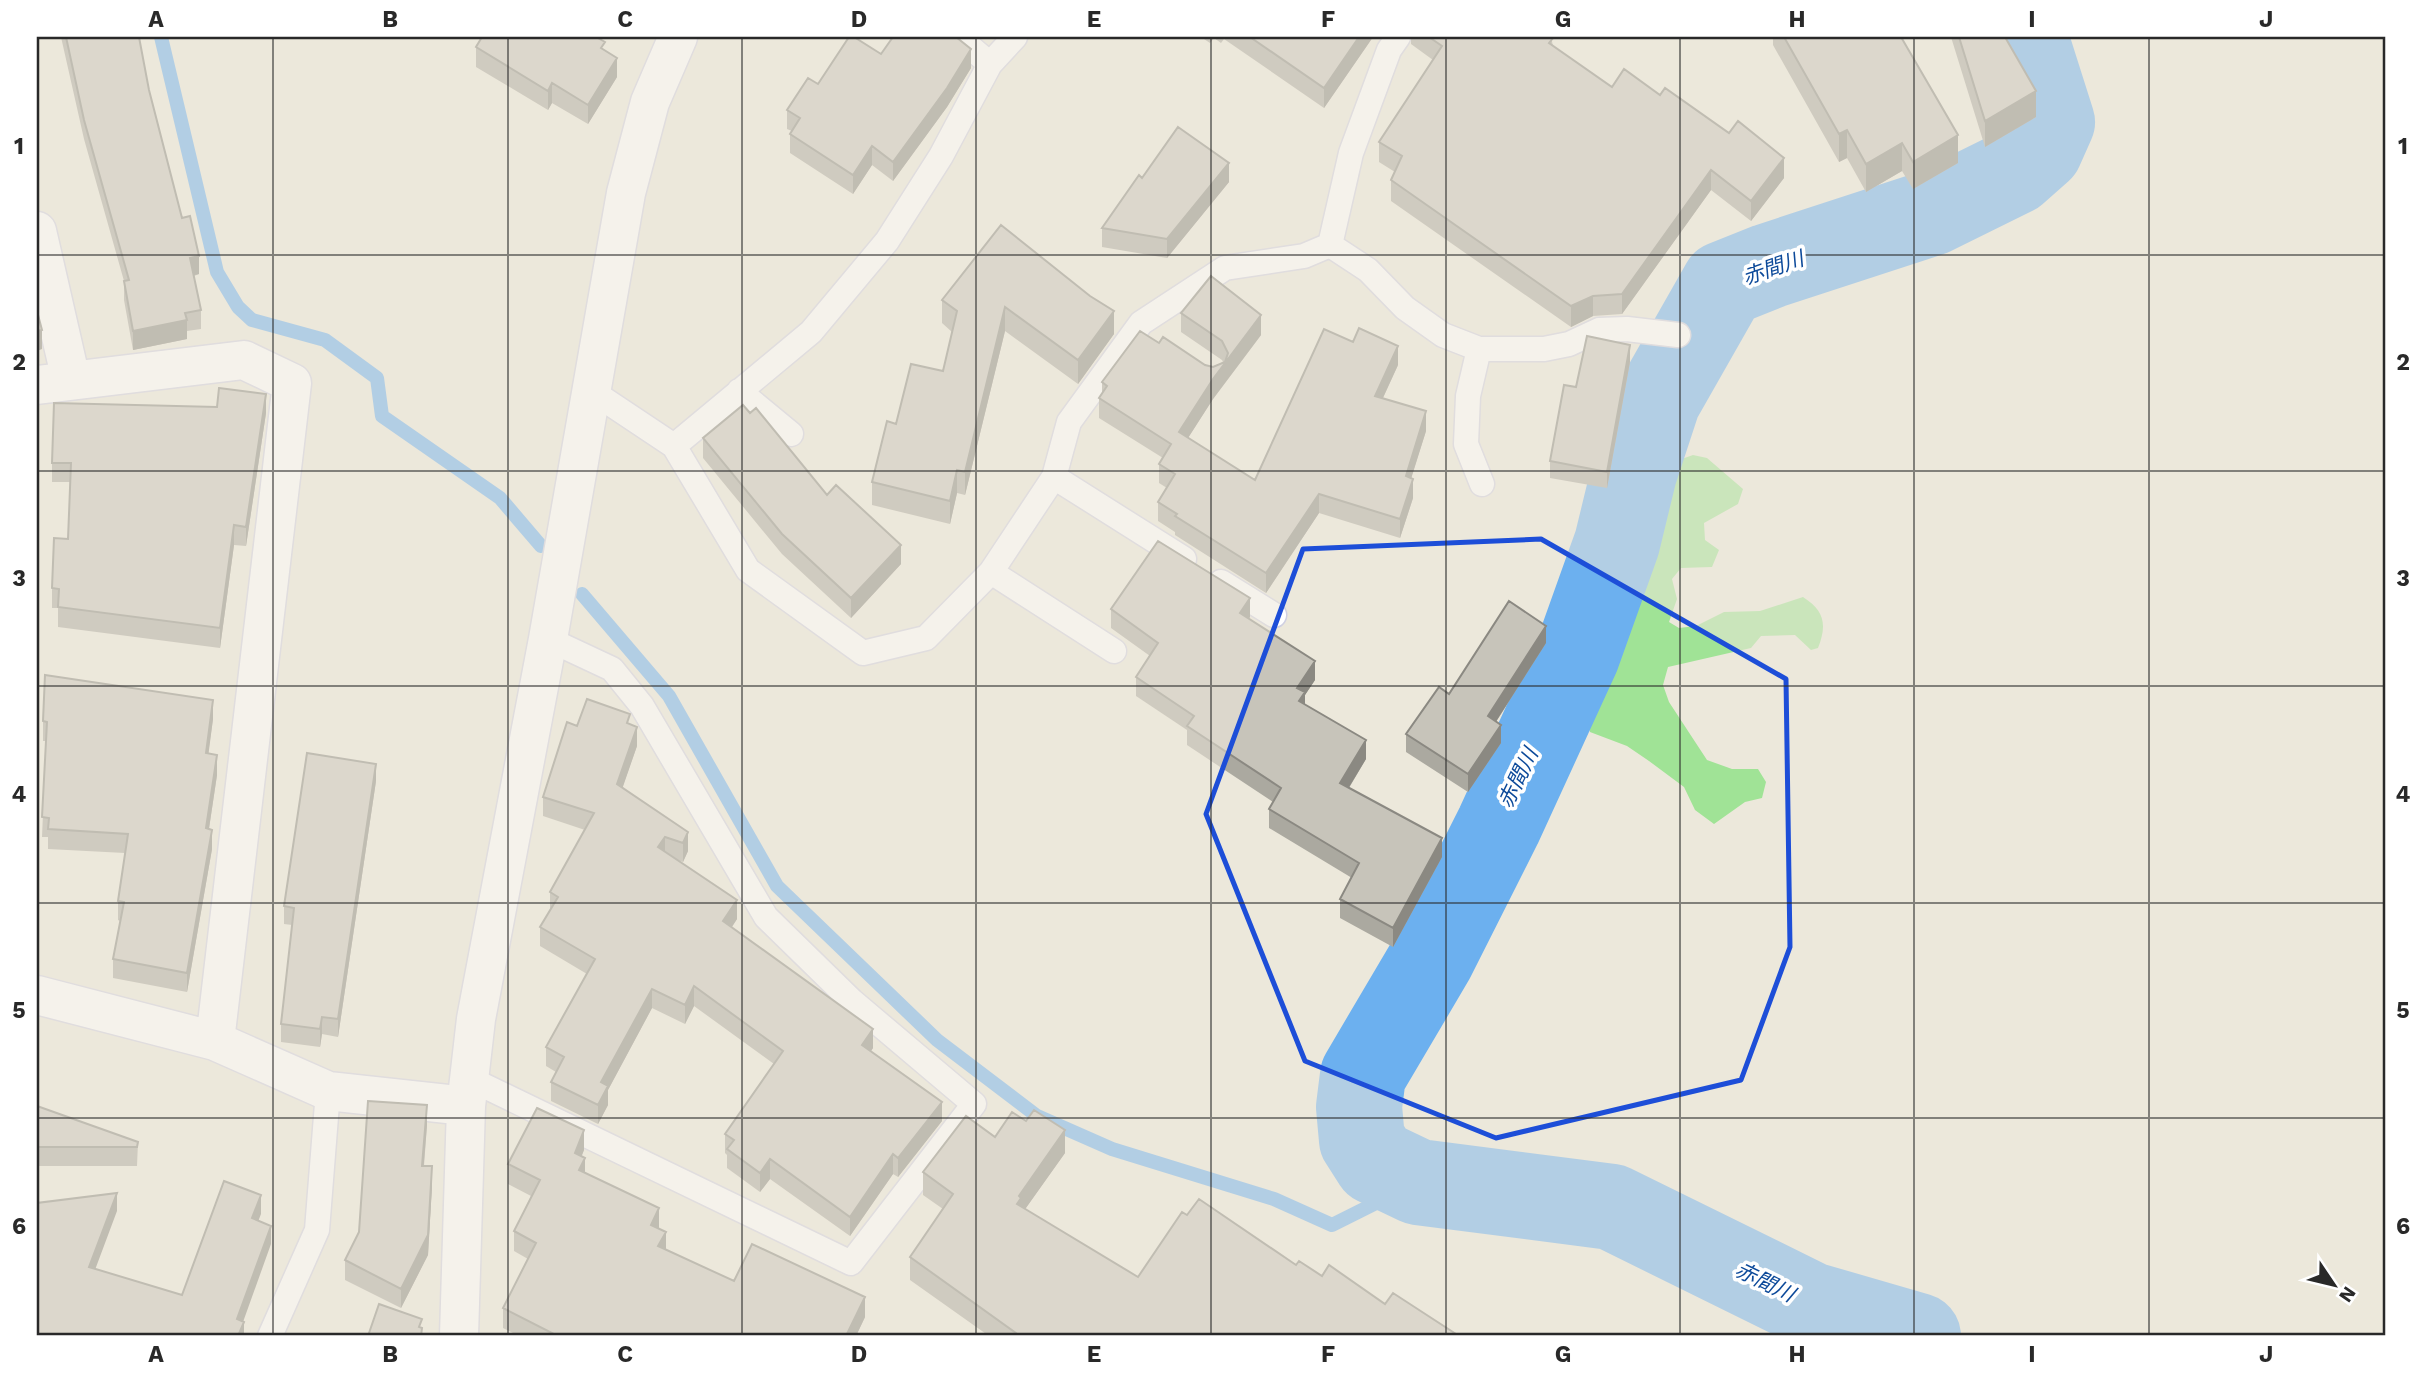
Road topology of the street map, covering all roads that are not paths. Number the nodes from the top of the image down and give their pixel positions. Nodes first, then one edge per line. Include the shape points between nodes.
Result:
1 (678, 37) edge
2 (958, 37) edge
3 (1015, 37) edge
4 (1398, 37) edge
5 (990, 64) junction
6 (37, 231) edge
7 (1330, 245) junction
8 (1141, 323) junction
9 (1678, 335) dead end
10 (1161, 337) edge
11 (1479, 349) junction
12 (54, 382) edge
13 (590, 390) junction
14 (739, 391) junction
15 (791, 434) dead end
16 (674, 446) junction
17 (1054, 477) junction
18 (1482, 484) dead end
19 (991, 572) junction
20 (1273, 615) dead end
21 (548, 639) junction
22 (1114, 651) dead end
23 (37, 995) edge
24 (215, 1041) junction
25 (328, 1091) junction
26 (467, 1092) junction
27 (270, 1336) edge
28 (459, 1336) edge

1 - 13 street via 650,102 626,194
2 - 5 lane
3 - 5 lane
4 - 7 lane via 1351,153
5 - 14 lane via 941,156 887,241 811,332
6 - 12 street
7 - 8 lane via 1304,256 1225,268
7 - 11 lane via 1368,270 1405,308 1433,328
8 - 10 lane
8 - 17 lane via 1069,422
9 - 11 lane via 1599,330 1544,349
11 - 18 lane via 1468,396 1466,444
12 - 24 street via 244,360 292,383
13 - 16 lane
13 - 21 street
14 - 15 lane
14 - 16 lane
16 - 19 lane via 748,570 863,653 926,638
17 - 19 lane
17 - 20 lane
19 - 22 lane
21 - 26 street via 478,1006
21 - 26 lane via 612,670 642,706 766,918 852,1001 974,1104 851,1263
23 - 24 street
24 - 25 street
25 - 26 street
25 - 27 lane via 317,1230
26 - 28 street

